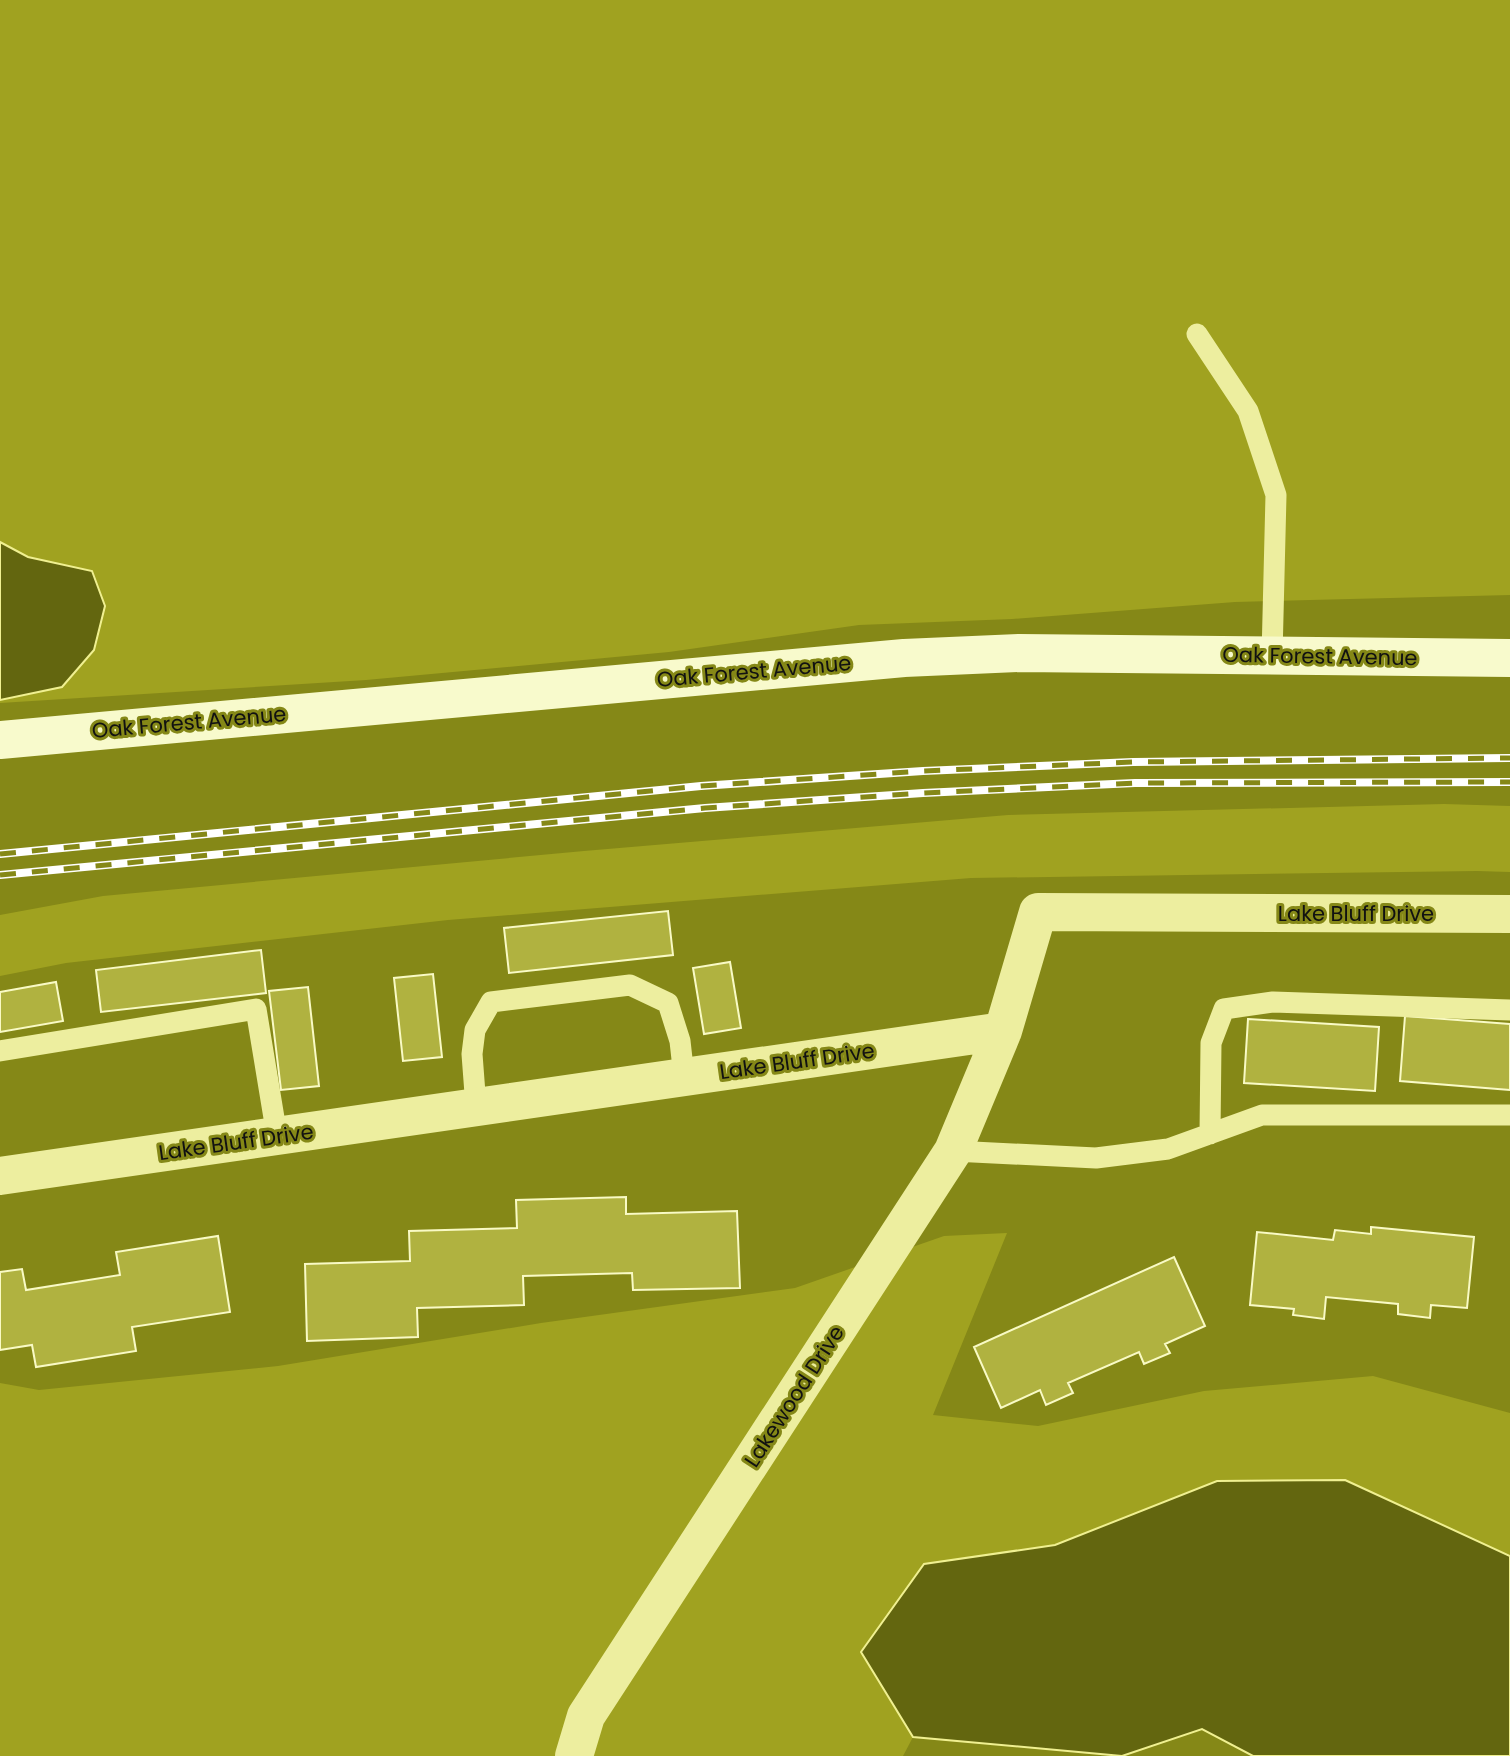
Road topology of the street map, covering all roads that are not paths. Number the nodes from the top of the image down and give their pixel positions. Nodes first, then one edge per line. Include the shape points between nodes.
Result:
1 (1197, 334) dead end
2 (1272, 656) junction
3 (1510, 658) edge
4 (0, 740) edge
5 (1510, 914) edge
6 (1510, 1010) edge
7 (1003, 1031) junction
8 (0, 1051) edge
9 (684, 1077) junction
10 (476, 1107) junction
11 (1510, 1115) edge
12 (1210, 1134) junction
13 (277, 1136) junction
14 (953, 1151) junction
15 (0, 1176) edge
16 (574, 1756) edge

1 - 2 lane via 1248,411 1276,495
2 - 3 street, Oak Forest Avenue
2 - 4 street, Oak Forest Avenue via 1019,653 904,658
5 - 7 street, Lake Bluff Drive via 1038,912
6 - 12 lane via 1273,1002 1224,1009 1211,1043
7 - 9 street, Lake Bluff Drive
7 - 14 street, Lakewood Drive
8 - 13 lane via 256,1009
9 - 10 street, Lake Bluff Drive
9 - 10 lane via 680,1041 668,1003 630,985 491,1002 475,1031
10 - 13 street, Lake Bluff Drive
11 - 12 lane via 1262,1115
12 - 14 lane via 1168,1149 1096,1158
13 - 15 street, Lake Bluff Drive
14 - 16 street, Lakewood Drive via 586,1716

